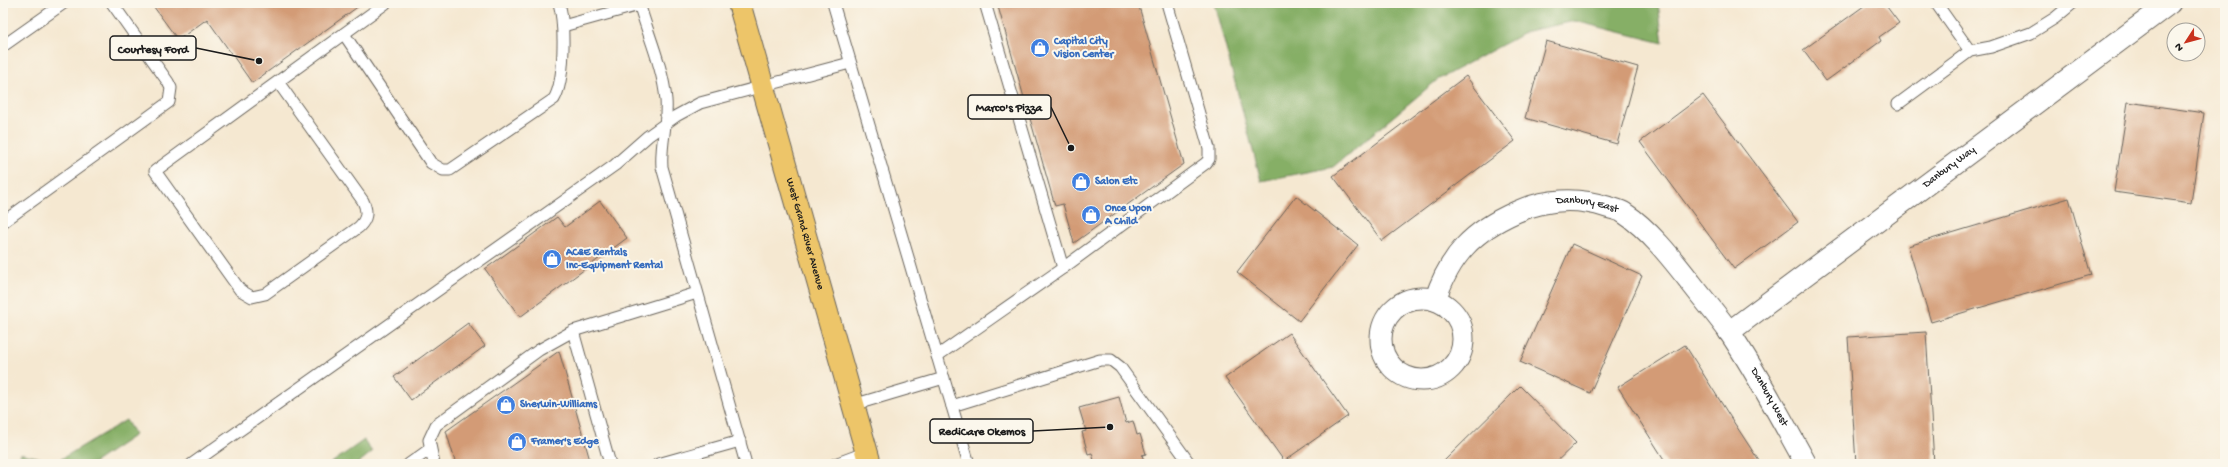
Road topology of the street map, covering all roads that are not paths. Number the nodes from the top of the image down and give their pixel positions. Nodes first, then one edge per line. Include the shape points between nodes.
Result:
1 (64, 3) edge
2 (112, 3) edge
3 (386, 3) edge
4 (558, 3) edge
5 (738, 3) edge
6 (833, 3) edge
7 (985, 3) edge
8 (1167, 3) edge
9 (1936, 3) edge
10 (2073, 3) edge
11 (2170, 3) edge
12 (639, 4) edge
13 (563, 26) junction
14 (344, 34) junction
15 (3, 46) edge
16 (1970, 51) junction
17 (850, 64) junction
18 (278, 82) junction
19 (762, 86) junction
20 (1898, 104) dead end
21 (665, 123) junction
22 (3, 222) edge
23 (1063, 268) junction
24 (697, 293) junction
25 (1435, 300) dead end
26 (573, 331) junction
27 (1729, 332) junction
28 (937, 356) junction
29 (944, 378) junction
30 (853, 405) junction
31 (952, 406) junction
32 (740, 441) junction
33 (430, 449) junction
34 (869, 458) edge
35 (192, 464) edge
36 (409, 464) edge
37 (434, 464) edge
38 (610, 464) edge
39 (658, 464) edge
40 (746, 464) edge
41 (835, 464) edge
42 (970, 464) edge
43 (1190, 464) edge
44 (1806, 464) edge

1 - 15 lane
2 - 22 lane via 168,82 171,88 169,102
3 - 14 lane
4 - 13 lane
5 - 19 main road, West Grand River Avenue
6 - 17 lane
7 - 23 lane
8 - 23 lane via 1209,148 1209,159 1202,167
9 - 16 lane
10 - 16 lane via 2031,33 1991,47
11 - 27 street, Danbury Way
12 - 13 lane
12 - 21 lane via 664,88
13 - 14 lane via 558,90 554,99 450,170 443,170 431,163
14 - 18 lane
16 - 20 lane
17 - 19 lane
17 - 28 lane
18 - 18 lane via 363,201 366,215 364,222 353,231 265,294 252,297 240,290 155,171
19 - 21 lane via 705,101 688,108
19 - 30 main road, West Grand River Avenue
21 - 24 lane via 661,146 662,167
21 - 35 lane via 609,169
23 - 28 lane
24 - 26 lane
24 - 32 lane
25 - 27 street, Danbury East via 1448,268 1459,252 1489,225 1540,204 1582,201 1624,212 1674,261
26 - 33 lane via 539,350 442,420 432,432
26 - 38 lane
27 - 44 street, Danbury West
28 - 29 lane
29 - 30 lane
29 - 31 lane
30 - 34 main road, West Grand River Avenue
31 - 42 lane
31 - 43 lane via 1100,360 1111,360 1120,367
32 - 39 lane
32 - 40 lane
33 - 36 lane
33 - 37 lane
34 - 41 lane

